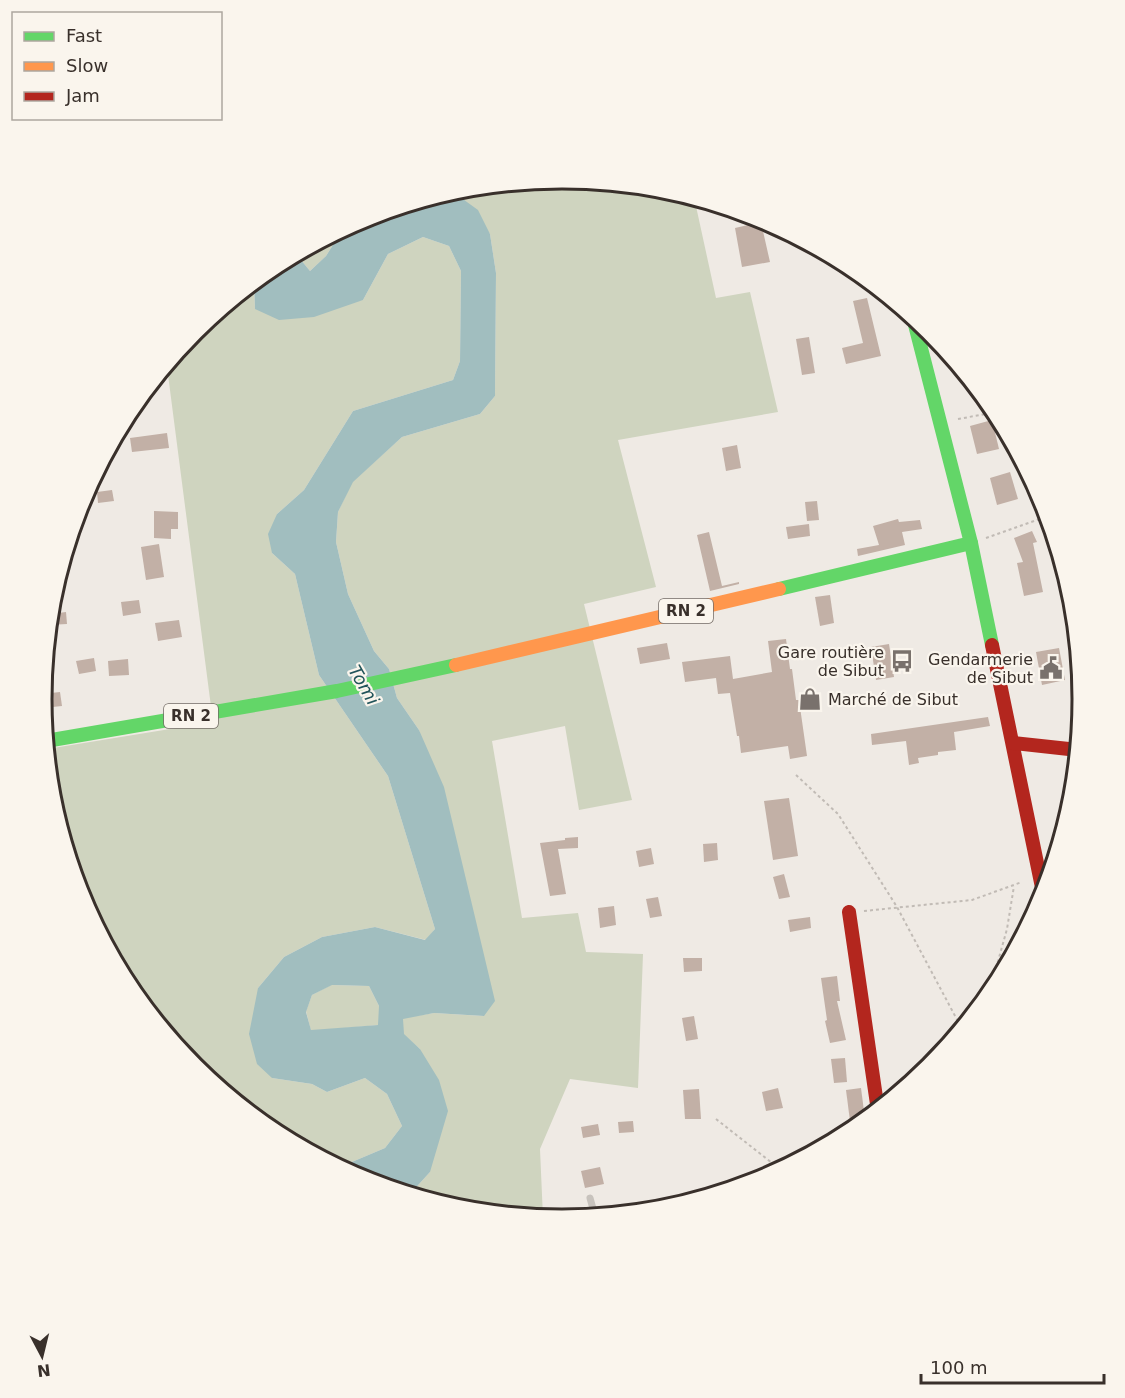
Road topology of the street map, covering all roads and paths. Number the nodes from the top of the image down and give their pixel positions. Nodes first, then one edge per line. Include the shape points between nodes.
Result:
1 (917, 332) edge
2 (986, 414) edge
3 (939, 422) junction
4 (1039, 519) edge
5 (971, 543) junction
6 (55, 740) edge
7 (1013, 743) junction
8 (1069, 749) edge
9 (796, 775) dead end
10 (1039, 874) junction
11 (1040, 878) edge
12 (1014, 886) junction
13 (897, 907) junction
14 (849, 912) joint
15 (997, 966) edge
16 (958, 1021) edge
17 (877, 1101) edge
18 (716, 1119) dead end
19 (772, 1163) edge
20 (590, 1198) dead end
21 (593, 1208) edge

1 - 3 main road
2 - 3 path
3 - 5 main road
4 - 5 path
5 - 6 main road, RN 2 via 401,678
5 - 7 main road
7 - 8 main road
7 - 10 main road
9 - 13 path via 838,814
10 - 11 main road
10 - 12 path
12 - 13 path via 972,900
12 - 15 path
13 - 14 path
13 - 16 path
14 - 17 main road
18 - 19 path
20 - 21 lane

